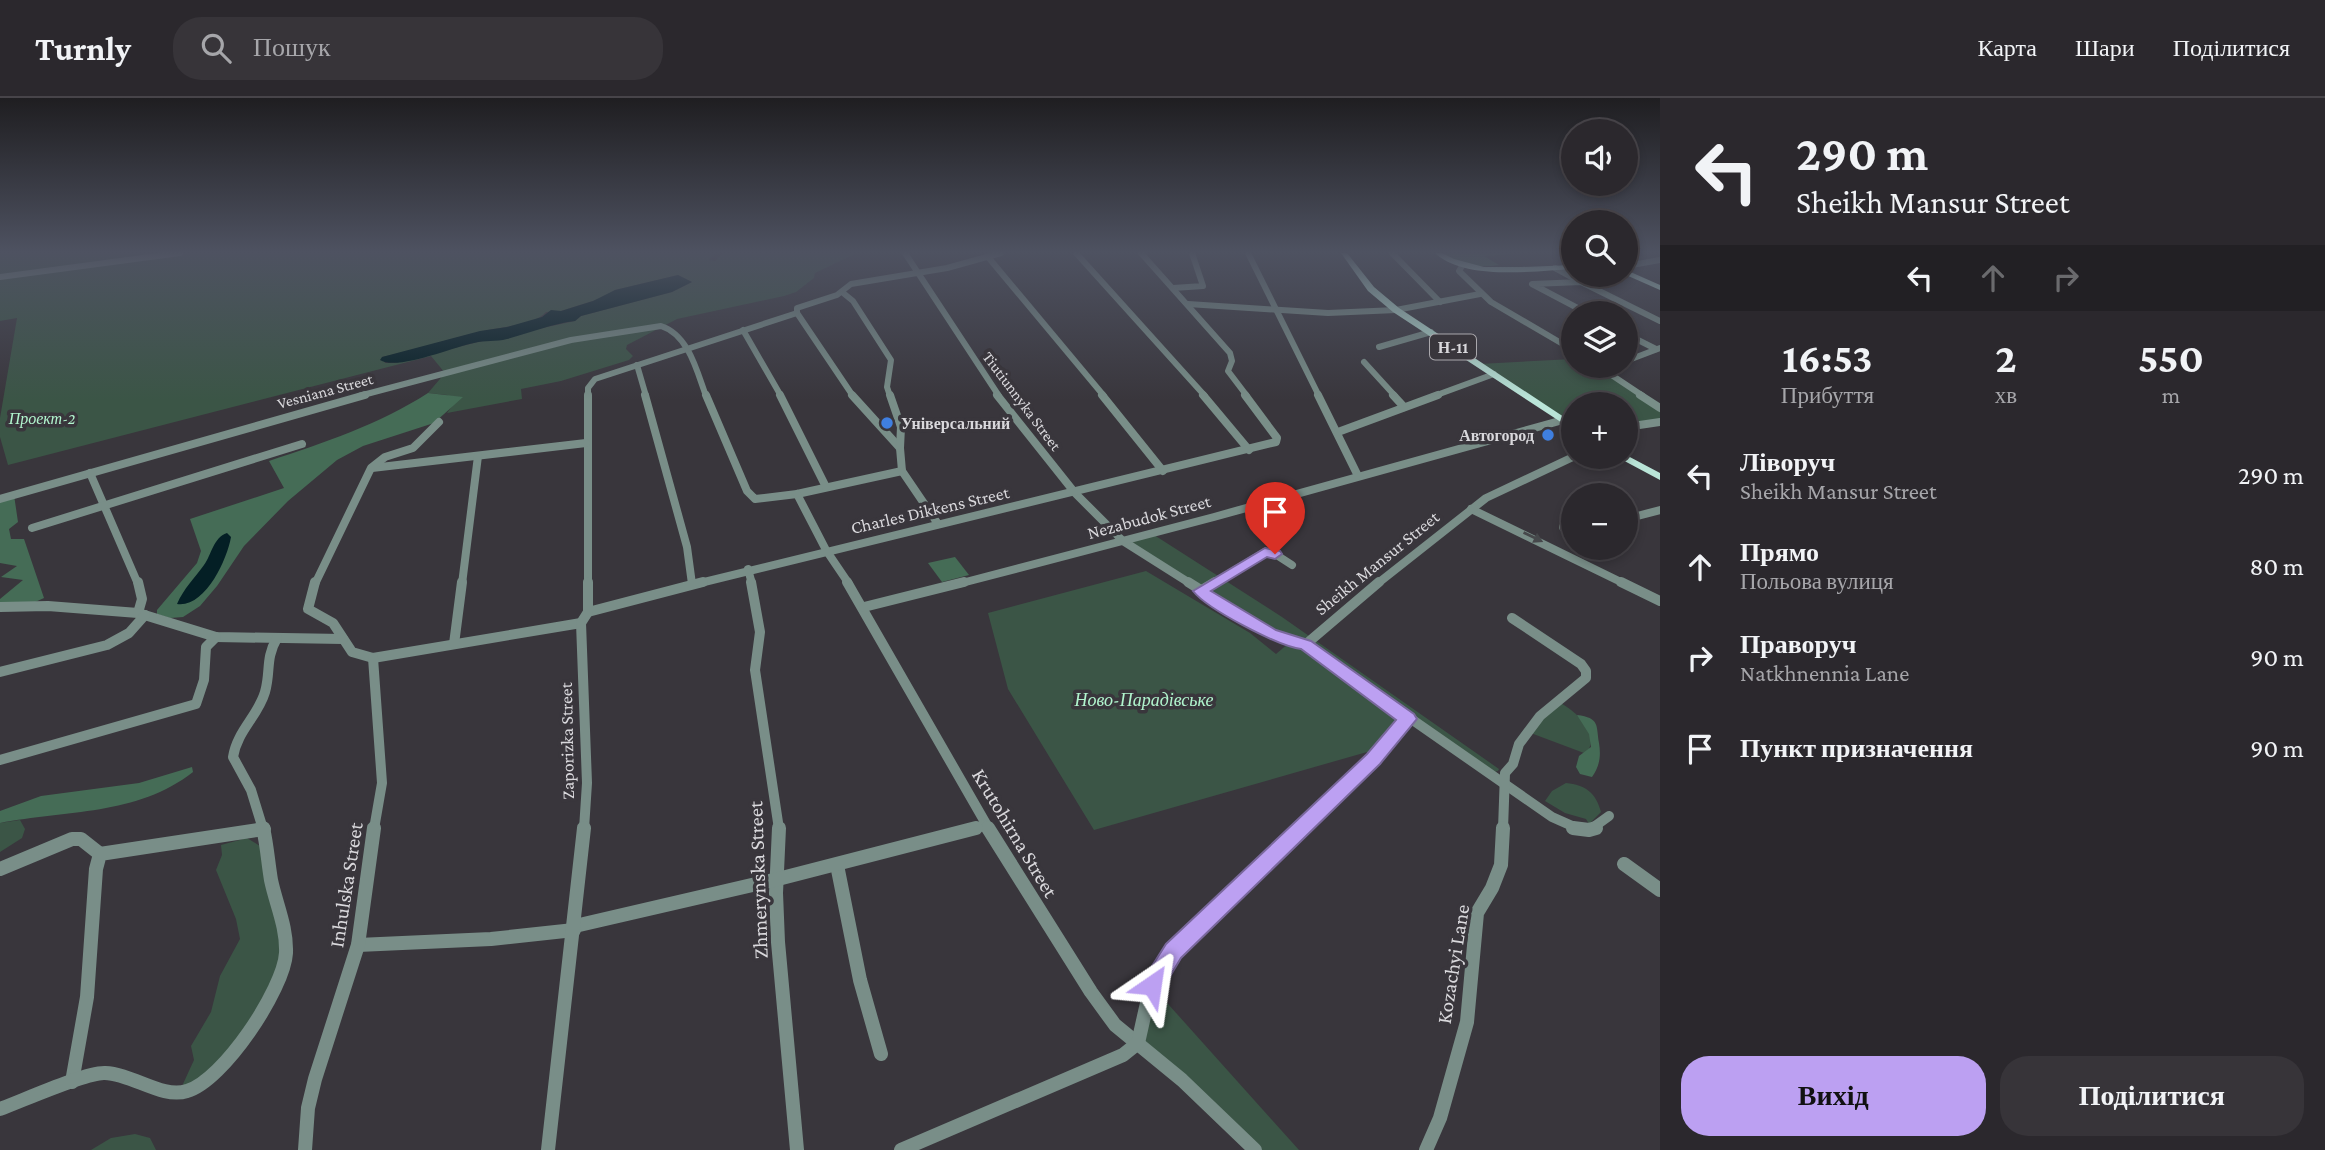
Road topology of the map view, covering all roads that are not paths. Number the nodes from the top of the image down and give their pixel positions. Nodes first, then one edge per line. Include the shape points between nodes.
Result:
1 (814, 302) edge
2 (854, 302) edge
3 (936, 302) edge
4 (1031, 302) edge
5 (1121, 302) edge
6 (1273, 302) edge
7 (1387, 302) edge
8 (1440, 302) edge
9 (1493, 302) edge
10 (1622, 302) edge
11 (1188, 304) joint
12 (1396, 310) junction
13 (1277, 311) junction
14 (797, 313) junction
15 (1660, 321) edge
16 (743, 330) junction
17 (1431, 332) junction
18 (1638, 339) edge
19 (1561, 343) edge
20 (1379, 347) dead end
21 (1658, 348) edge
22 (687, 350) junction
23 (1638, 356) edge
24 (1364, 362) dead end
25 (637, 365) junction
26 (1494, 374) junction
27 (1616, 378) edge
28 (1660, 398) edge
29 (1651, 401) junction
30 (1404, 407) junction
31 (1660, 408) edge
32 (1561, 419) edge
33 (1561, 421) edge
34 (439, 422) dead end
35 (1660, 422) edge
36 (1638, 425) edge
37 (1338, 432) junction
38 (586, 443) junction
39 (302, 444) dead end
40 (900, 448) junction
41 (1249, 450) junction
42 (478, 456) junction
43 (1561, 462) edge
44 (1638, 465) edge
45 (371, 468) junction
46 (902, 471) junction
47 (1163, 471) junction
48 (90, 473) junction
49 (1358, 475) junction
50 (1660, 477) edge
51 (826, 487) junction
52 (1075, 493) junction
53 (797, 494) junction
54 (0, 499) edge
55 (104, 506) junction
56 (1471, 509) junction
57 (1660, 510) edge
58 (1638, 516) edge
59 (938, 524) junction
60 (33, 528) dead end
61 (1123, 541) junction
62 (826, 550) junction
63 (1292, 565) dead end
64 (748, 569) junction
65 (692, 584) junction
66 (1200, 591) junction
67 (1660, 601) edge
68 (0, 607) edge
69 (864, 607) junction
70 (142, 614) junction
71 (585, 617) junction
72 (1512, 618) dead end
73 (216, 637) junction
74 (277, 638) junction
75 (342, 639) junction
76 (454, 644) junction
77 (1305, 645) junction
78 (373, 657) junction
79 (0, 672) edge
80 (1408, 719) junction
81 (0, 760) edge
82 (1503, 784) junction
83 (1609, 816) dead end
84 (986, 825) junction
85 (264, 829) junction
86 (100, 853) junction
87 (1624, 864) dead end
88 (837, 865) junction
89 (0, 869) edge
90 (778, 879) junction
91 (1660, 890) edge
92 (574, 928) junction
93 (358, 946) junction
94 (1138, 1043) junction
95 (881, 1054) dead end
96 (72, 1082) junction
97 (0, 1110) edge
98 (305, 1150) edge
99 (548, 1150) edge
100 (797, 1150) edge
101 (901, 1150) edge
102 (1255, 1150) edge
103 (1426, 1150) edge

1 - 14 street via 797,308
2 - 40 street via 890,356 887,387 901,427
3 - 52 street, Tiutiunnyka Street via 988,383
4 - 47 street
5 - 41 street
6 - 13 street
7 - 12 main road, Н-11
8 - 12 street
9 - 19 street
10 - 15 street
11 - 13 street
11 - 41 street, Charles Dikkens Street via 1230,353 1228,371 1278,440
12 - 13 street
12 - 17 main road, Н-11
13 - 37 street
14 - 16 street
14 - 40 street via 858,404
16 - 22 street
16 - 51 street
17 - 20 street
17 - 26 main road, Н-11
18 - 21 street
21 - 23 street
22 - 25 street
22 - 48 street, Vesniana Street via 661,326 573,340
22 - 53 street via 747,491 759,500
24 - 30 street
25 - 38 street, Zaporizka Street via 590,383
25 - 65 street via 687,547
26 - 30 street
26 - 32 main road, Н-11
27 - 29 street
28 - 29 street
29 - 31 street
30 - 37 street
33 - 49 street, Nezabudok Street via 1398,468
34 - 45 street via 413,448 385,457
35 - 36 street
37 - 49 street
38 - 42 street
38 - 71 street, Zaporizka Street
39 - 55 street
40 - 46 street
41 - 47 street, Charles Dikkens Street
42 - 45 street
42 - 76 street
43 - 56 street, Sheikh Mansur Street via 1505,487
44 - 50 main road
45 - 75 street via 306,605 333,623
46 - 51 street
46 - 59 street
47 - 52 street, Charles Dikkens Street
48 - 54 street, Vesniana Street
48 - 55 street
49 - 61 street, Nezabudok Street
51 - 53 street
52 - 59 street, Charles Dikkens Street
52 - 61 street, Tiutiunnyka Street
53 - 62 street, Krutohirna Street
55 - 60 street
55 - 70 street via 137,580
56 -> 67 street
56 - 77 street, Sheikh Mansur Street
57 - 58 street
59 - 62 street, Charles Dikkens Street
61 - 66 street, Tiutiunnyka Street
61 - 69 street, Nezabudok Street
62 - 64 street, Charles Dikkens Street
62 - 69 street, Krutohirna Street
63 - 66 street via 1265,552
64 - 65 street, Charles Dikkens Street
64 - 90 street, Zhmerynska Street via 760,632 755,670 778,809
65 - 71 street, Charles Dikkens Street
66 - 77 street, Tiutiunnyka Street via 1270,634
68 - 70 street
69 - 84 street, Krutohirna Street
70 - 73 street
70 - 79 street via 129,633 107,645
71 - 76 street, Charles Dikkens Street
71 - 92 street, Zaporizka Street via 587,783
72 - 82 street via 1581,664 1586,678 1528,732
73 - 74 street
73 - 81 street via 206,647 204,680 196,704
74 - 75 street
74 - 85 street via 266,655 265,692 233,749
75 - 78 street via 352,652
76 - 78 street, Charles Dikkens Street
77 - 80 street
78 - 93 street, Inhulska Street via 382,783
80 - 82 street
80 - 94 street via 1373,759 1174,951 1148,994
82 - 83 street via 1578,830 1601,827
82 - 103 street, Kozachyi Lane via 1499,875 1477,914 1467,1022 1440,1118
84 - 88 street
84 - 94 street, Krutohirna Street via 1091,992 1115,1025
85 - 86 street
85 - 96 street via 272,886 285,927 285,962 280,978 222,1066 202,1084 169,1094 114,1072
86 - 89 street via 81,839 72,839
86 - 96 street via 87,997
87 - 91 street
88 - 90 street
88 - 95 street via 860,980
90 - 92 street
90 - 100 street, Zhmerynska Street via 778,942
92 - 93 street via 491,939
92 - 99 street, Zaporizka Street
93 - 98 street, Inhulska Street via 315,1079
94 - 101 street via 1123,1055
94 - 102 street, Krutohirna Street
96 - 97 street

